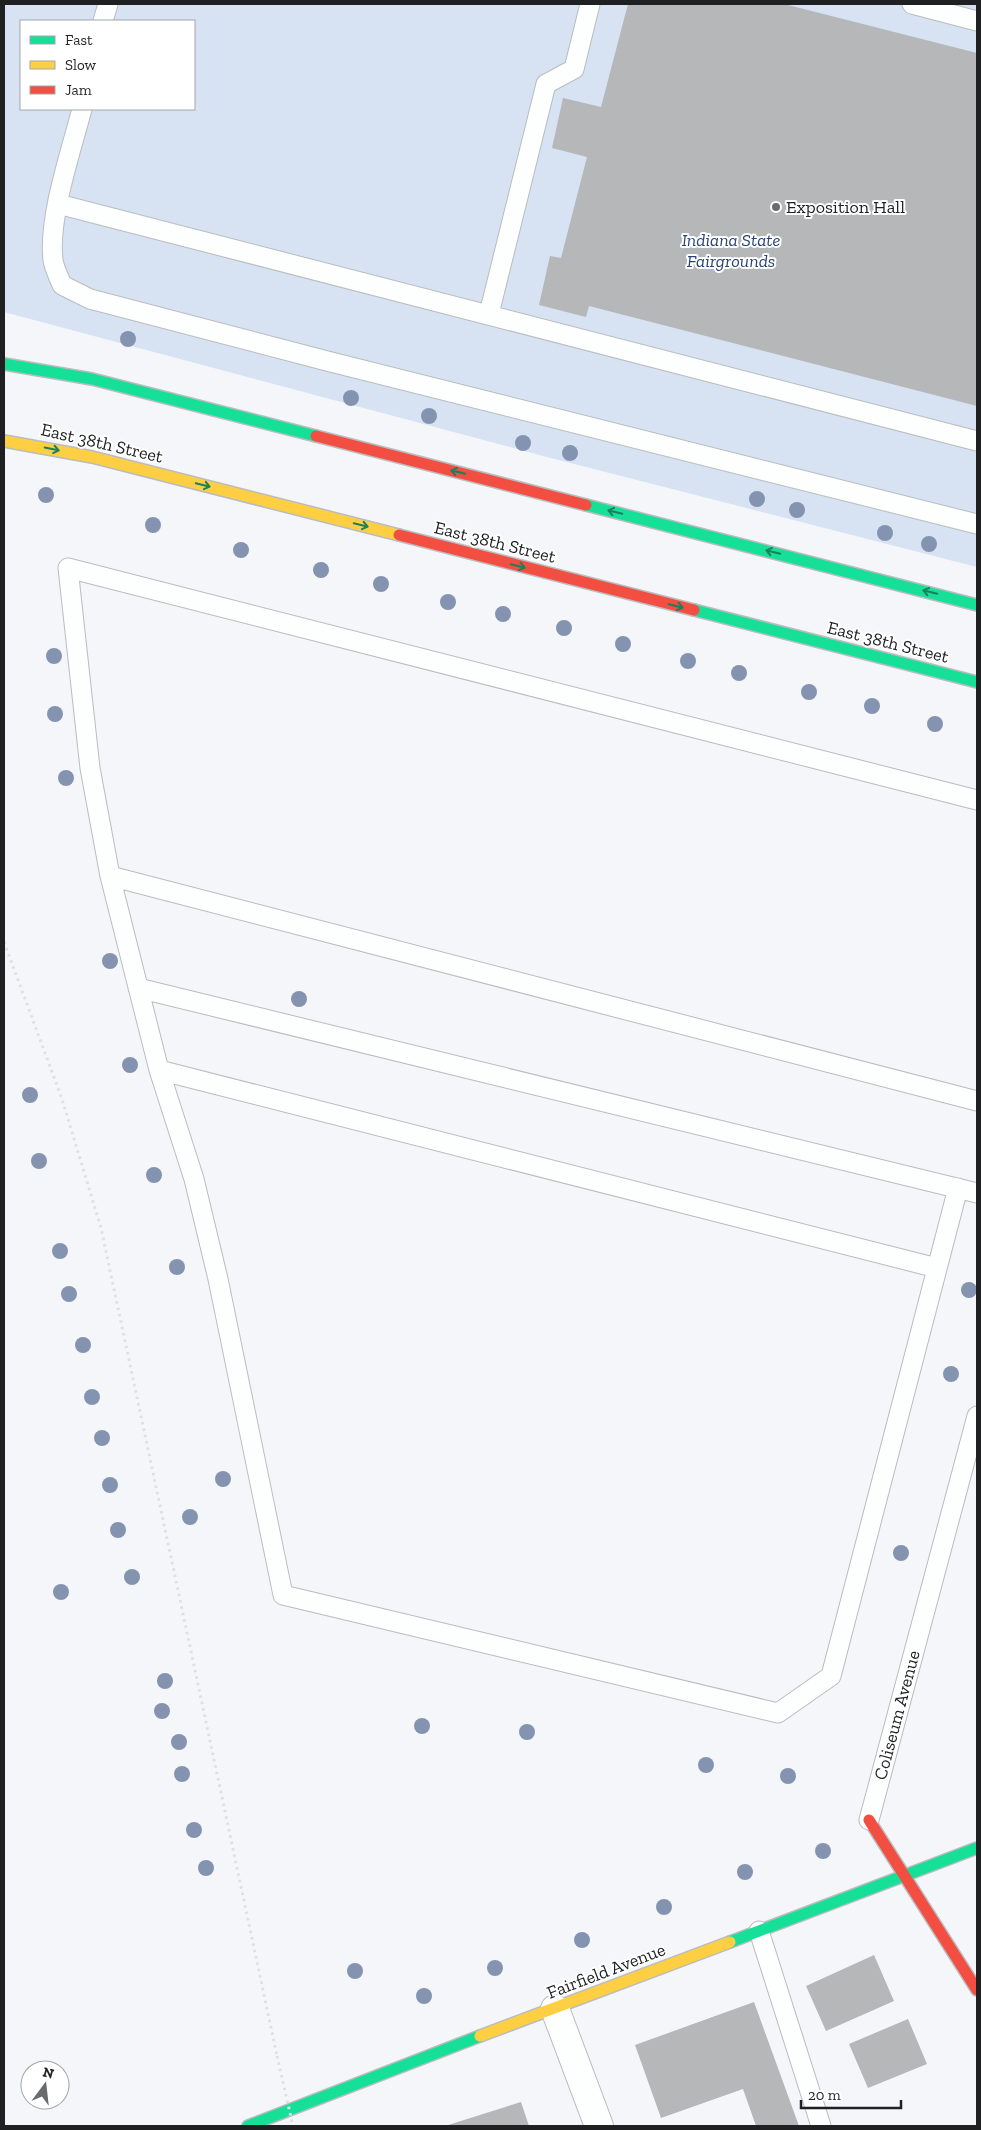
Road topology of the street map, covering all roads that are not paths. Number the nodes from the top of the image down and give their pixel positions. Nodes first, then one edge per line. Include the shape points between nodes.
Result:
1 (108, 4) edge
2 (590, 4) edge
3 (912, 4) edge
4 (103, 20) edge
5 (977, 21) edge
6 (82, 110) edge
7 (58, 204) junction
8 (489, 314) junction
9 (4, 364) edge
10 (4, 441) edge
11 (977, 441) edge
12 (977, 524) edge
13 (977, 605) edge
14 (977, 682) edge
15 (977, 800) edge
16 (110, 876) junction
17 (138, 988) junction
18 (160, 1070) junction
19 (976, 1095) edge
20 (958, 1188) junction
21 (977, 1193) edge
22 (937, 1268) junction
23 (977, 1416) edge
24 (868, 1820) joint
25 (977, 1848) edge
26 (905, 1877) junction
27 (759, 1931) junction
28 (977, 1990) edge
29 (555, 2009) junction
30 (248, 2126) edge
31 (599, 2126) edge
32 (821, 2126) edge

1 - 4 lane
2 - 8 lane via 574,69 546,84
3 - 5 lane
6 - 7 lane
7 - 8 lane
7 - 12 lane via 53,261 62,285 90,299
8 - 11 lane
13 -> 9 main road via 92,379
10 -> 14 main road, East 38th Street via 156,472
15 - 16 lane via 68,568 90,768
16 - 17 lane
16 - 19 lane
17 - 18 lane
17 - 20 lane
18 - 22 lane
18 - 22 lane via 194,1179 218,1279 283,1595 778,1713 832,1676
20 - 21 lane
20 - 22 lane
23 - 24 lane, Coliseum Avenue
24 - 26 main road, Coliseum Avenue
25 - 26 main road, Fairfield Avenue
26 - 27 main road, Fairfield Avenue
26 - 28 main road, Coliseum Avenue
27 - 29 main road, Fairfield Avenue
27 - 32 lane
29 - 30 main road, Fairfield Avenue
29 - 31 street

